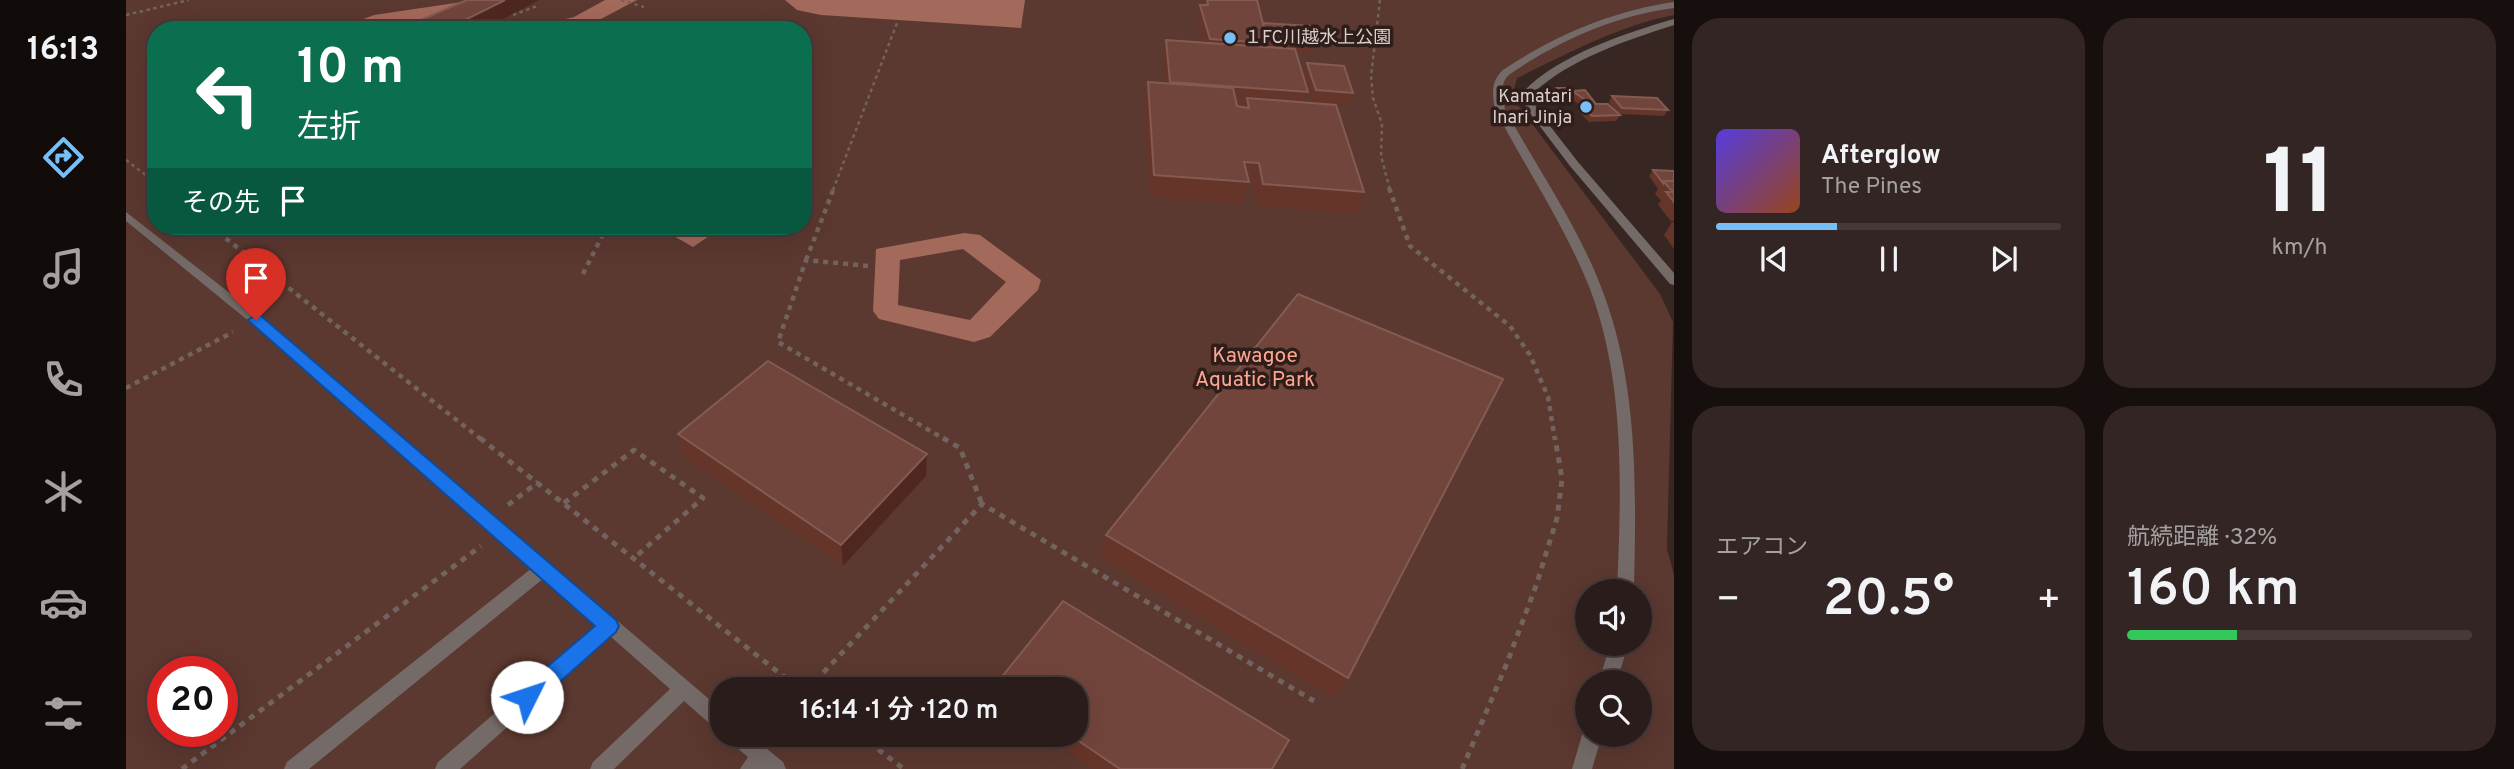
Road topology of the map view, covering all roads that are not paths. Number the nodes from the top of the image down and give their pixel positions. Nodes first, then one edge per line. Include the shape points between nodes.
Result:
1 (1674, 5) edge
2 (1674, 22) edge
3 (126, 215) edge
4 (147, 232) edge
5 (151, 235) edge
6 (1674, 281) edge
7 (543, 569) junction
8 (1626, 579) edge
9 (609, 626) junction
10 (683, 689) junction
11 (710, 712) edge
12 (746, 747) edge
13 (1588, 747) edge
14 (762, 765) edge
15 (294, 769) edge
16 (445, 769) edge
17 (600, 769) edge
18 (1582, 769) edge

1 - 8 street via 1581,29 1511,69 1500,78 1497,94 1500,109 1596,291 1611,340 1622,413 1628,514
2 - 6 street via 1576,62 1537,82 1528,92 1531,108 1567,155
3 - 4 street
5 - 7 street via 256,320
7 - 9 street
7 - 15 street
9 - 10 street
9 - 16 street
10 - 11 street
10 - 17 street
12 - 14 street
13 - 18 street

